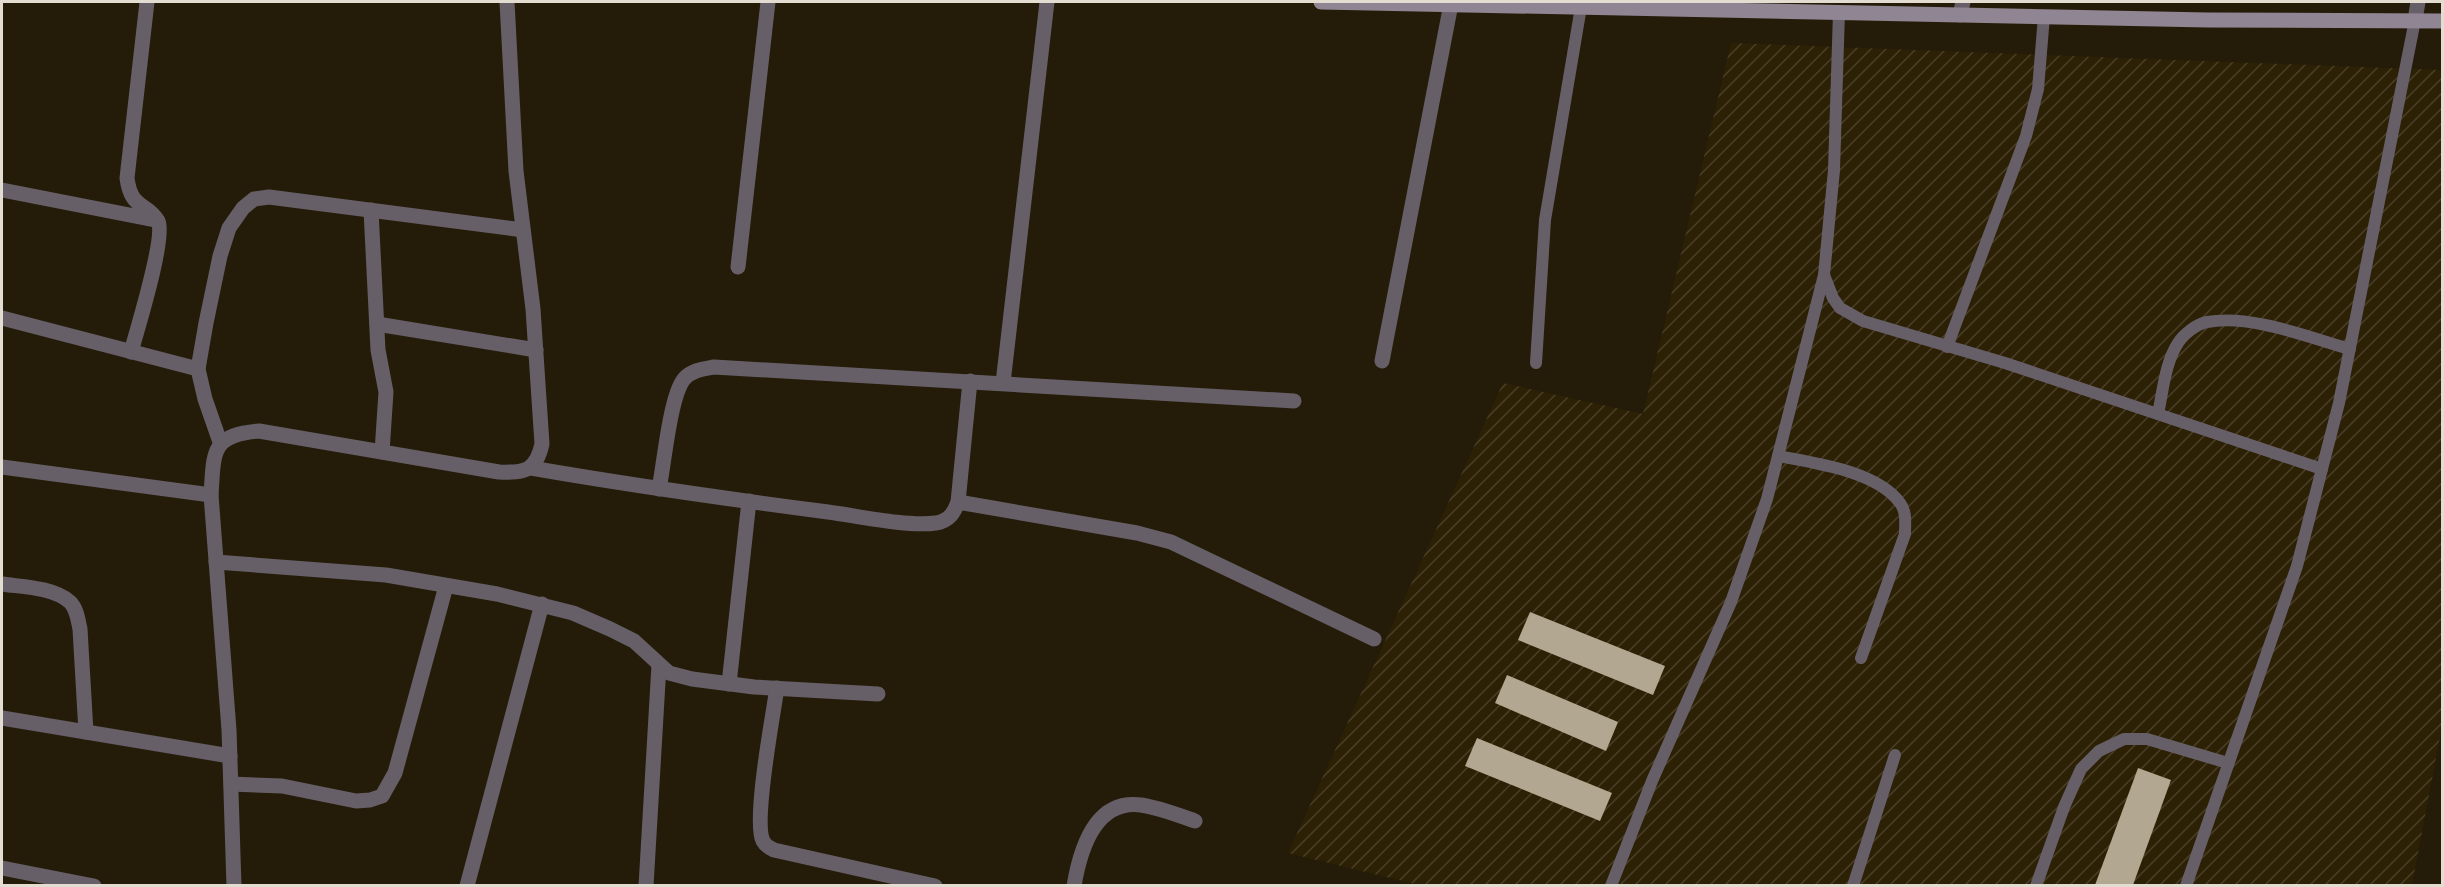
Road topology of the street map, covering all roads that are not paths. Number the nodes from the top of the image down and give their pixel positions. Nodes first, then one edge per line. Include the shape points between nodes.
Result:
1 (147, 2) edge
2 (507, 2) edge
3 (768, 2) edge
4 (1047, 2) edge
5 (1321, 2) edge
6 (1349, 2) edge
7 (2418, 2) edge
8 (1523, 3) edge
9 (1451, 4) junction
10 (1737, 6) edge
11 (1581, 7) junction
12 (1961, 8) edge
13 (1839, 12) junction
14 (2044, 16) junction
15 (2415, 20) junction
16 (2442, 21) edge
17 (2, 190) edge
18 (371, 210) junction
19 (157, 220) junction
20 (523, 230) junction
21 (738, 267) dead end
22 (1824, 275) junction
23 (2, 318) edge
24 (377, 324) junction
25 (1947, 347) junction
26 (2350, 349) junction
27 (536, 350) junction
28 (131, 352) junction
29 (1383, 361) dead end
30 (1536, 363) dead end
31 (198, 369) junction
32 (970, 381) junction
33 (1003, 383) junction
34 (1294, 401) dead end
35 (2158, 414) junction
36 (220, 442) junction
37 (382, 452) junction
38 (1778, 456) junction
39 (2, 467) edge
40 (531, 468) junction
41 (2322, 469) junction
42 (659, 489) junction
43 (211, 495) junction
44 (749, 501) junction
45 (958, 502) junction
46 (216, 562) junction
47 (2, 584) edge
48 (446, 586) junction
49 (542, 604) junction
50 (1374, 639) dead end
51 (1861, 658) dead end
52 (659, 665) junction
53 (729, 684) junction
54 (777, 688) junction
55 (878, 694) dead end
56 (2, 718) edge
57 (86, 732) junction
58 (1895, 755) dead end
59 (230, 756) junction
60 (2228, 763) junction
61 (231, 784) junction
62 (1196, 821) dead end
63 (9, 875) edge
64 (94, 885) edge
65 (234, 885) edge
66 (467, 885) edge
67 (646, 885) edge
68 (935, 885) edge
69 (1074, 885) edge
70 (1611, 885) edge
71 (1853, 885) edge
72 (2036, 885) edge
73 (2186, 885) edge

1 - 19 street via 127,178 129,191 138,205
2 - 20 street
3 - 21 street
4 - 33 street
5 - 6 main road
6 - 9 main road
7 - 15 street
8 - 9 main road
8 - 11 main road
9 - 29 street
10 - 11 main road
10 - 13 main road
11 - 30 lane via 1546,209
12 - 13 main road
12 - 14 main road
13 - 22 lane via 1834,170
14 - 15 main road
14 - 25 lane via 2038,89 2026,136
15 - 16 main road
15 - 26 lane
17 - 19 street
18 - 20 street
18 - 24 street
18 - 31 street via 269,197 254,199 243,208 230,228 220,256
19 - 28 street via 159,241
20 - 27 street
22 - 25 lane via 1833,298 1849,315
22 - 38 lane
23 - 28 street
24 - 27 street
24 - 37 street via 386,392
25 - 35 lane
26 - 35 lane via 2260,324 2204,322 2178,342 2169,362
26 - 41 lane
27 - 40 street via 542,444 539,458
28 - 31 street
31 - 36 street
32 - 33 street
32 - 42 street via 742,367 697,370 684,380 676,394
32 - 45 street
33 - 34 street
35 - 41 lane
36 - 37 street via 237,433 259,431
36 - 43 street via 214,459
37 - 40 street via 499,472
38 - 51 lane via 1835,466 1878,484 1900,503 1906,518 1905,534
38 - 70 lane via 1731,602
39 - 43 street
40 - 42 street
41 - 60 lane via 2297,566
42 - 44 street
43 - 46 street
44 - 45 street via 926,523 947,519
44 - 53 street
45 - 50 street via 1171,542
46 - 48 street via 386,575
46 - 59 street
47 - 57 street via 50,592 70,602 76,612
48 - 49 street
48 - 61 street via 395,773 382,796 356,801 282,786
49 - 52 street via 573,613 634,641
49 - 66 street
52 - 53 street via 669,673
52 - 67 street
53 - 54 street
54 - 55 street
54 - 68 street via 761,800 760,831 764,843 781,852
56 - 57 street
57 - 59 street
58 - 71 lane
59 - 61 street
60 - 72 lane via 2147,739 2124,739 2099,751 2080,770
60 - 73 lane
61 - 65 street
62 - 69 street via 1139,805 1108,812 1095,824 1084,845
63 - 64 street

